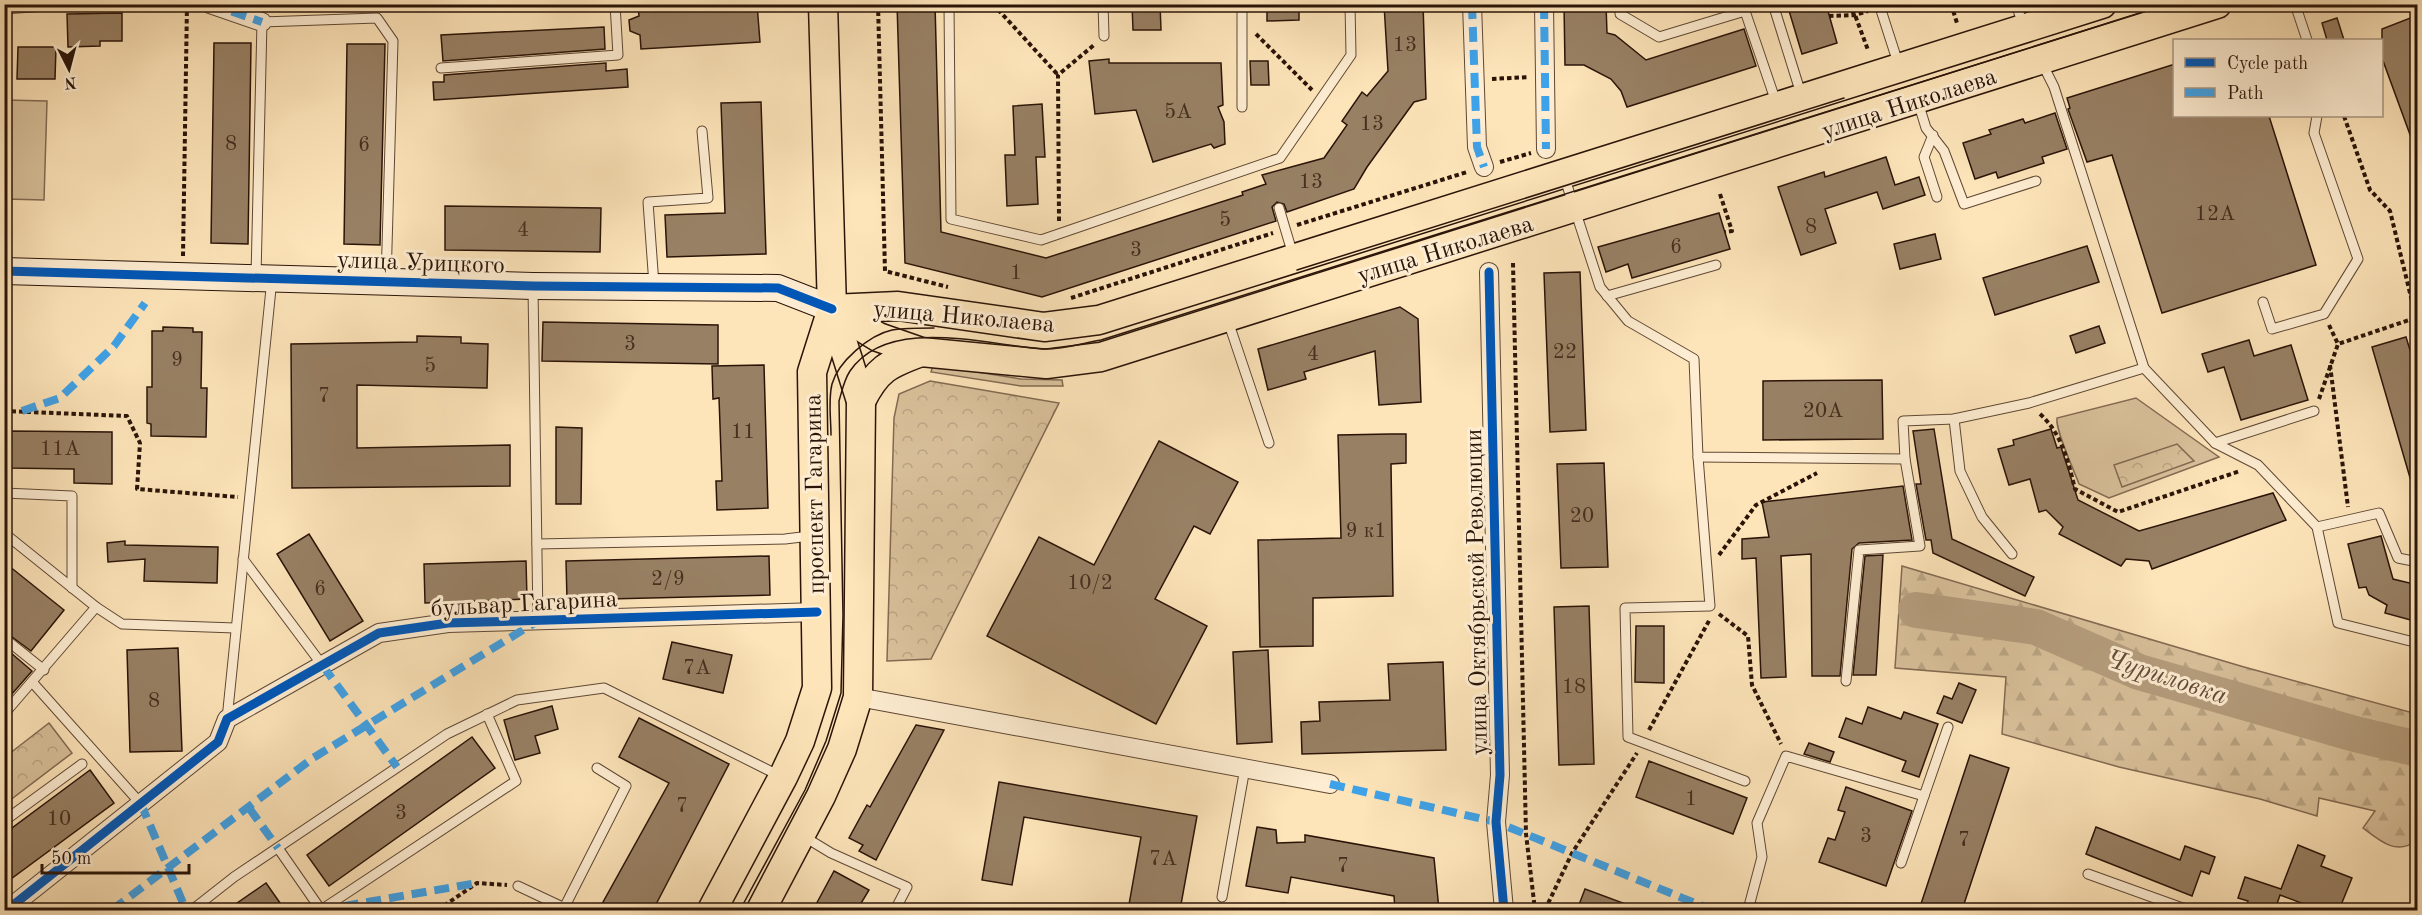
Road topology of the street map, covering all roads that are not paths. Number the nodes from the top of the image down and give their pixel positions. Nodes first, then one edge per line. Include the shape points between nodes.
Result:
1 (72, 4) edge
2 (210, 4) edge
3 (615, 4) edge
4 (824, 4) edge
5 (949, 4) edge
6 (1103, 4) edge
7 (1242, 4) edge
8 (1350, 4) edge
9 (1472, 4) edge
10 (1544, 4) edge
11 (1620, 4) edge
12 (1773, 4) edge
13 (2102, 4) edge
14 (2217, 4) edge
15 (2295, 4) edge
16 (1885, 6) edge
17 (4, 9) edge
18 (2020, 17) edge
19 (262, 21) junction
20 (1104, 36) road end
21 (2307, 39) edge
22 (2041, 61) junction
23 (441, 68) dead end
24 (1899, 68) junction
25 (1917, 100) junction
26 (1790, 103) junction
27 (1242, 107) dead end
28 (2317, 117) edge
29 (702, 131) dead end
30 (1933, 135) junction
31 (1546, 149) dead end
32 (1484, 167) dead end
33 (1564, 174) junction
34 (2036, 181) dead end
35 (1937, 197) dead end
36 (1279, 208) dead end
37 (1575, 209) junction
38 (1294, 258) junction
39 (1716, 265) dead end
40 (4, 271) edge
41 (1489, 272) dead end
42 (264, 277) junction
43 (386, 280) junction
44 (533, 286) junction
45 (655, 287) junction
46 (1607, 296) junction
47 (2263, 302) dead end
48 (832, 309) junction
49 (1227, 319) junction
50 (921, 352) junction
51 (2144, 368) junction
52 (861, 401) junction
53 (2314, 411) road end
54 (1954, 420) junction
55 (1269, 443) dead end
56 (2215, 443) junction
57 (1698, 457) junction
58 (1905, 459) junction
59 (4, 493) edge
60 (2318, 527) junction
61 (4, 533) edge
62 (815, 535) junction
63 (537, 544) junction
64 (2012, 554) dead end
65 (243, 559) junction
66 (2418, 562) edge
67 (72, 588) junction
68 (96, 607) junction
69 (817, 612) junction
70 (538, 621) junction
71 (235, 628) junction
72 (4, 638) edge
73 (2418, 643) edge
74 (323, 666) junction
75 (44, 670) junction
76 (1846, 681) dead end
77 (33, 683) junction
78 (858, 697) junction
79 (4, 714) edge
80 (487, 714) junction
81 (227, 719) junction
82 (1948, 727) dead end
83 (82, 764) dead end
84 (597, 768) dead end
85 (1245, 768) junction
86 (783, 777) junction
87 (1745, 781) dead end
88 (1330, 784) dead end
89 (1924, 796) junction
90 (141, 804) junction
91 (4, 821) edge
92 (801, 835) junction
93 (278, 848) junction
94 (1901, 863) dead end
95 (2088, 874) dead end
96 (518, 886) road end
97 (1222, 897) dead end
98 (7, 910) edge
99 (192, 910) edge
100 (321, 910) edge
101 (565, 910) edge
102 (712, 910) edge
103 (761, 910) edge
104 (895, 910) edge
105 (1281, 910) edge
106 (1315, 910) edge
107 (1504, 910) edge
108 (1748, 910) edge
109 (2188, 910) edge

1 - 17 lane
2 - 19 street
3 - 23 lane via 618,56
4 - 48 main road, проспект Гагарина
5 - 8 lane via 951,219 1041,240 1268,169 1280,158 1351,55
6 - 20 lane
7 - 27 lane
9 - 32 street via 1476,147
10 - 31 street
11 - 26 lane via 1620,14 1659,37 1745,11
12 - 26 lane
13 - 18 main road, улица Николаева
14 - 22 main road, улица Николаева
15 - 21 lane
16 - 24 lane
18 - 22 street
18 - 24 main road, улица Николаева
19 - 42 lane
19 - 43 lane via 377,18 393,40
22 - 25 main road, улица Николаева
22 - 51 lane via 2054,87
24 - 26 main road, улица Николаева
25 - 30 lane via 1926,128
25 - 37 main road, улица Николаева
26 - 33 main road, улица Николаева
28 - 47 lane via 2314,133 2358,260 2324,314 2272,329
29 - 45 lane via 708,198 648,202
30 - 34 lane via 1944,151 1964,204
30 - 35 lane via 1924,157
33 - 37 lane
33 - 38 main road, улица Николаева
36 - 38 lane
37 - 46 lane via 1600,287
37 - 49 main road, улица Николаева
38 - 48 main road, улица Николаева via 1099,320 1044,327 898,306
39 - 46 lane
40 - 42 street, улица Урицкого
41 - 107 street, улица Октябрьской Революции via 1500,763 1496,822
42 - 43 street, улица Урицкого
42 - 65 lane
43 - 44 street, улица Урицкого
44 - 45 street, улица Урицкого
44 - 63 lane
45 - 48 street, улица Урицкого via 778,288
46 - 57 lane via 1628,321 1694,359
48 - 50 main road, улица Николаева via 878,337
48 - 52 main road, проспект Гагарина
48 - 62 main road, проспект Гагарина via 812,372
49 - 50 main road, улица Николаева via 1101,357 1067,362 1046,364
49 - 55 lane
50 - 52 main road via 894,362 872,379
51 - 54 lane via 2029,403
51 - 56 lane
52 - 78 main road, проспект Гагарина
53 - 56 lane
54 - 58 lane via 1903,421
54 - 64 lane via 1960,471 1982,517
56 - 60 lane via 2258,465
57 - 58 lane
57 - 87 lane via 1710,606 1625,608 1628,737
58 - 76 lane via 1920,546 1859,550
59 - 67 lane via 72,496
60 - 66 lane via 2379,513 2398,558
60 - 73 lane via 2338,623
61 - 67 lane
62 - 63 lane via 785,539
62 - 69 main road, проспект Гагарина
63 - 70 lane
65 - 71 lane
65 - 74 lane
67 - 68 lane
68 - 71 lane via 122,624
68 - 75 lane
69 - 70 street, бульвар Гагарина
69 - 86 main road, проспект Гагарина via 817,688 800,741
70 - 74 street, бульвар Гагарина via 448,623 379,633
71 - 81 lane
72 - 75 lane
74 - 81 street, бульвар Гагарина
75 - 77 lane
77 - 79 lane
77 - 90 lane
78 - 85 street
78 - 92 main road, проспект Гагарина via 842,749
80 - 86 lane via 517,700 604,688
80 - 93 lane via 447,734
80 - 100 lane via 516,781
81 - 90 street via 218,742
82 - 89 lane
83 - 91 lane
84 - 101 lane via 626,786
85 - 88 street
85 - 97 lane
86 - 102 main road, проспект Гагарина
89 - 94 lane
89 - 108 lane via 1786,756 1757,823 1762,856
90 - 98 street
92 - 103 main road, проспект Гагарина
92 - 104 lane via 831,853 907,886
93 - 99 lane
93 - 100 lane
95 - 109 lane
96 - 101 lane
105 - 106 lane

